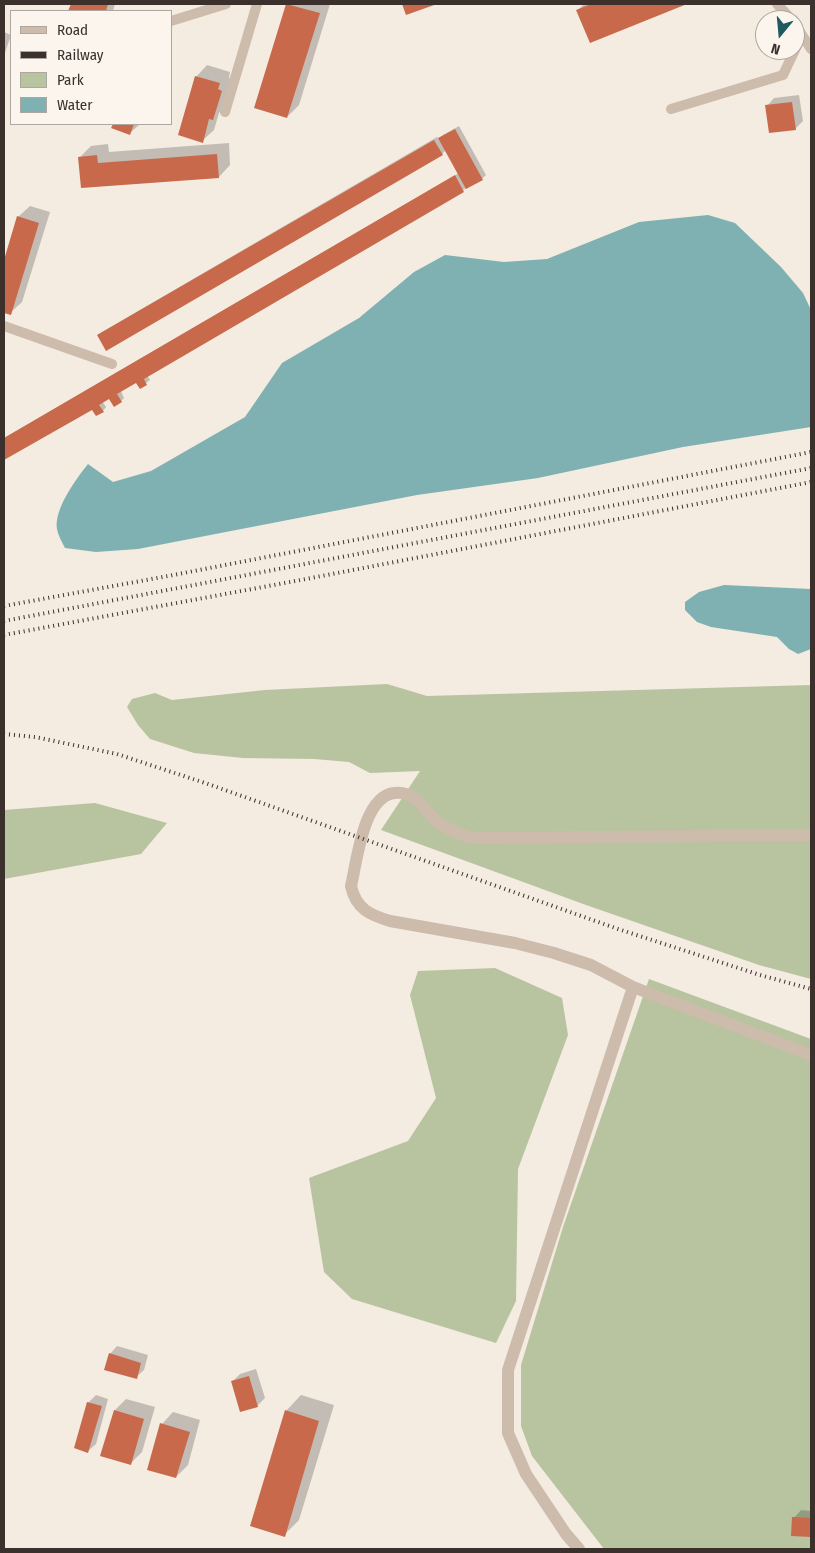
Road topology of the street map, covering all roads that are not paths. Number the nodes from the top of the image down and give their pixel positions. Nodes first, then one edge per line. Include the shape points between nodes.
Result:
1 (226, 4) edge
2 (257, 4) edge
3 (172, 22) edge
4 (790, 60) edge
5 (671, 109) dead end
6 (226, 112) dead end
7 (4, 326) edge
8 (112, 364) dead end
9 (811, 835) edge
10 (633, 987) junction
11 (811, 1055) edge
12 (579, 1549) edge

1 - 3 lane
2 - 6 lane
4 - 5 lane via 783,75
7 - 8 lane
9 - 10 street via 472,838 440,824 414,798 401,792 389,794 378,801 370,812 351,886 353,896 371,915 390,922 515,943 554,953 591,965
10 - 11 street
10 - 12 street via 508,1370 508,1433 526,1474

